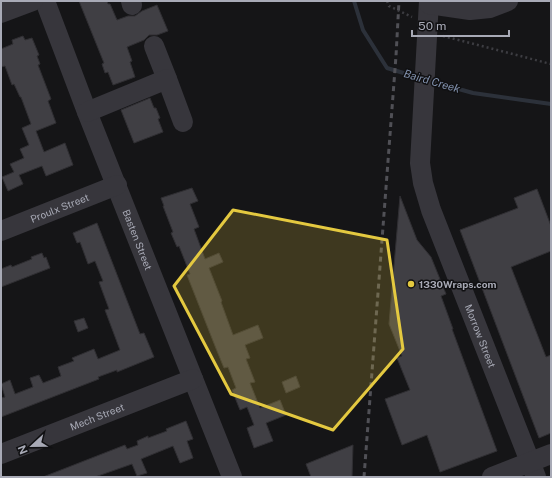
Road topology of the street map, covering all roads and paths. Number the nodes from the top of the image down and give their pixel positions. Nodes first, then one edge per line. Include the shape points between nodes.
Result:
1 (33, 1) edge
2 (45, 1) edge
3 (387, 1) edge
4 (508, 1) edge
5 (429, 3) edge
6 (1, 13) edge
7 (427, 28) junction
8 (154, 46) dead end
9 (551, 64) edge
10 (167, 79) junction
11 (87, 112) junction
12 (183, 122) dead end
13 (117, 185) junction
14 (1, 231) edge
15 (193, 379) junction
16 (1, 454) edge
17 (551, 454) edge
18 (533, 470) edge
19 (232, 477) edge
20 (492, 477) edge

1 - 6 street
2 - 11 street, Basten Street
3 - 7 path via 389,6 416,19
4 - 5 street via 490,8 470,10
5 - 7 street
7 - 9 path via 443,36
7 - 18 street, Morrow Street via 420,163 423,183 431,210
8 - 10 street
10 - 11 street
10 - 12 street
11 - 13 street, Basten Street
13 - 14 street, Proulx Street
13 - 15 street, Basten Street
15 - 16 street, Mech Street
15 - 19 street, Basten Street
17 - 18 street
18 - 20 street

